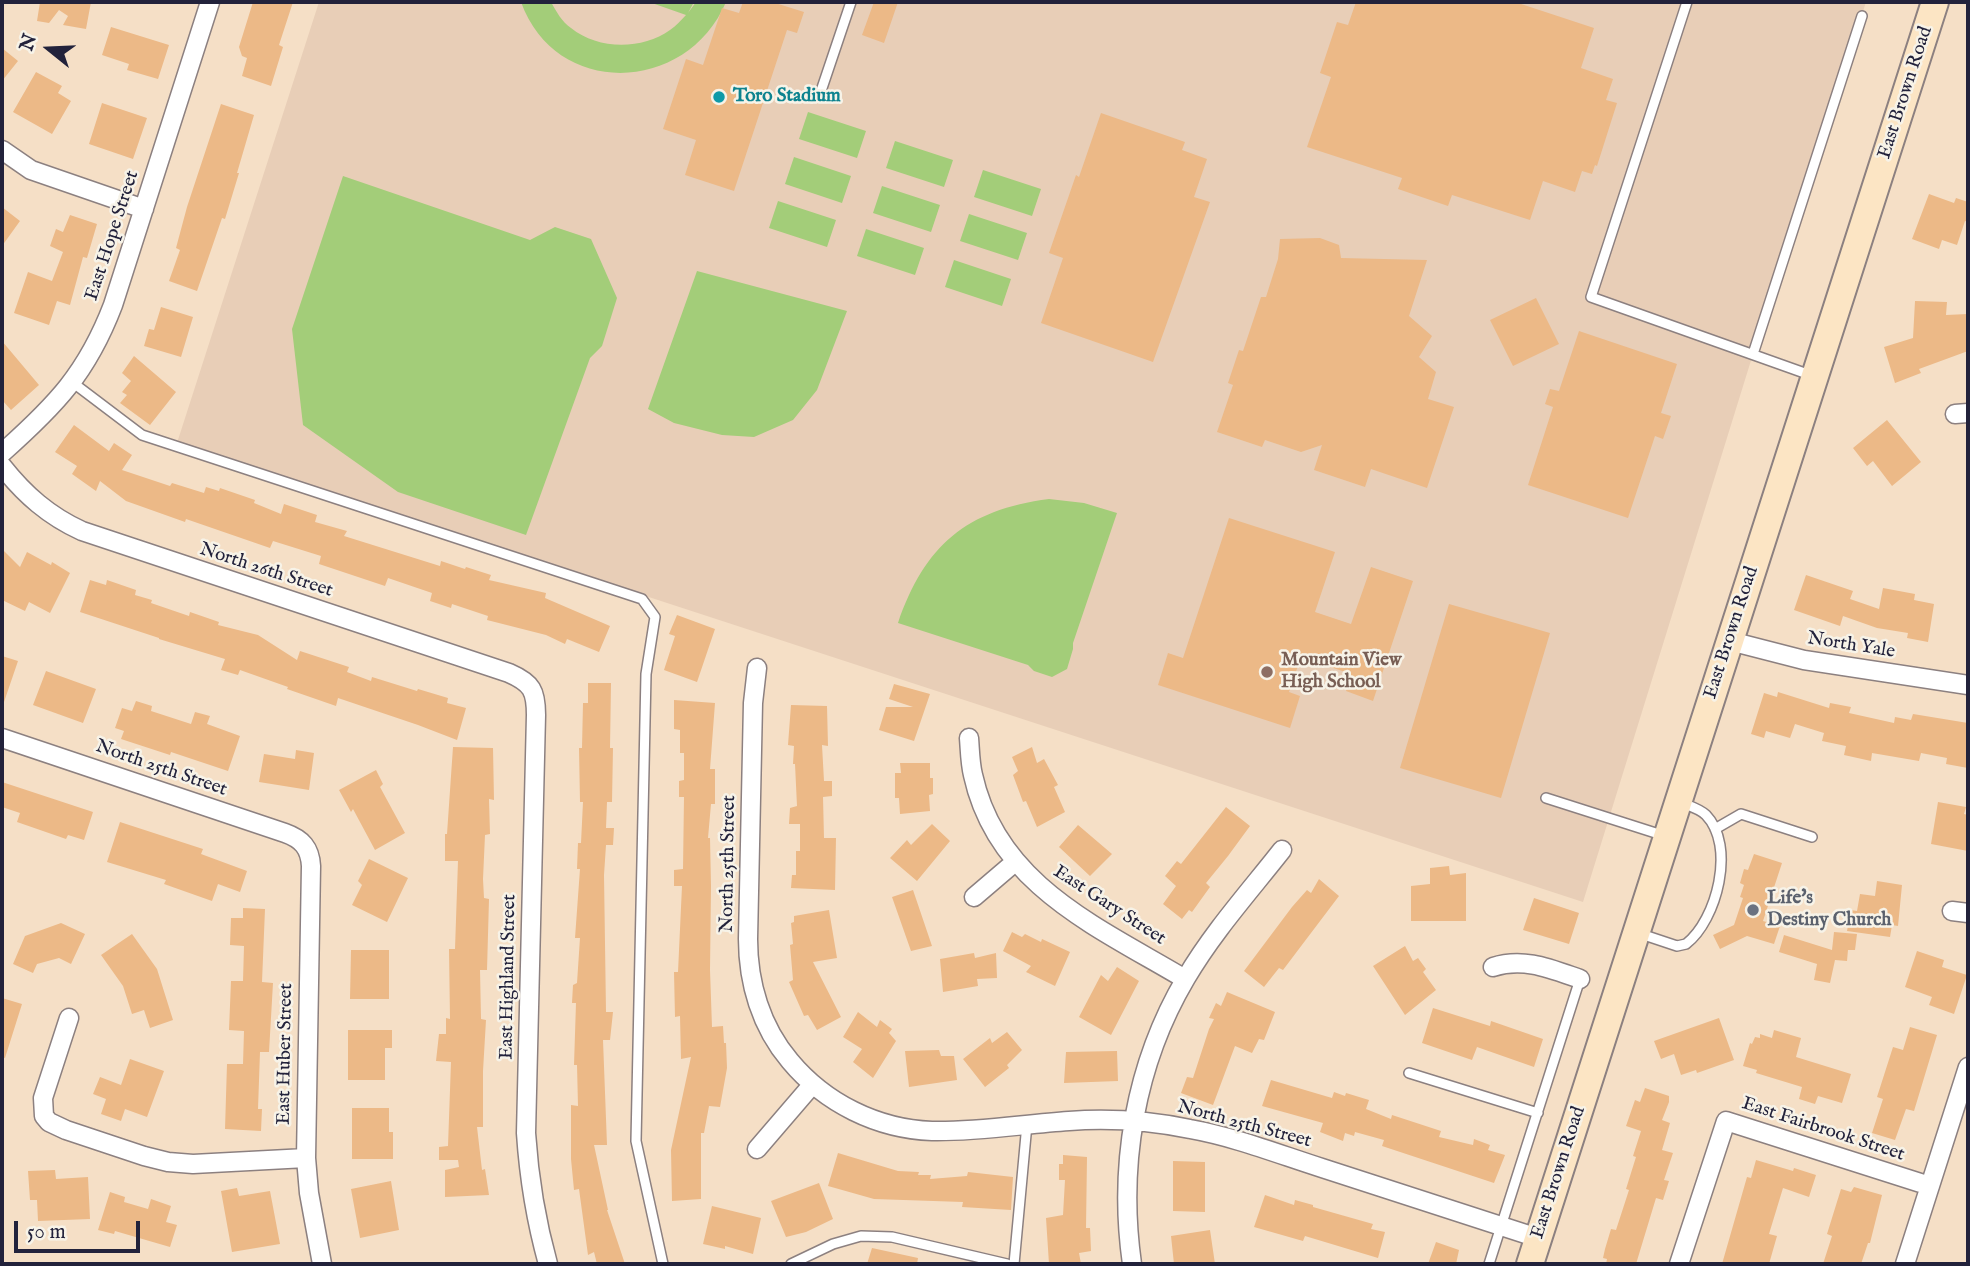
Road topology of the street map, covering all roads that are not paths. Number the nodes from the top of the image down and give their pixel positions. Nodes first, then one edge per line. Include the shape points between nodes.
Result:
1 (851, 2) edge
2 (1687, 2) edge
3 (1935, 2) edge
4 (206, 3) edge
5 (1862, 16) dead end
6 (821, 91) dead end
7 (2, 150) edge
8 (144, 209) junction
9 (1753, 354) junction
10 (1815, 377) junction
11 (72, 382) junction
12 (2, 453) edge
13 (2, 466) edge
14 (1730, 641) junction
15 (757, 668) dead end
16 (1968, 685) edge
17 (532, 688) joint
18 (2, 738) edge
19 (969, 738) dead end
20 (1546, 798) dead end
21 (1678, 802) junction
22 (1716, 829) junction
23 (1667, 836) junction
24 (1812, 838) dead end
25 (305, 845) joint
26 (1282, 850) dead end
27 (1015, 862) junction
28 (974, 897) dead end
29 (1636, 932) junction
30 (1493, 967) dead end
31 (1185, 979) junction
32 (1580, 979) joint
33 (69, 1018) dead end
34 (1968, 1067) edge
35 (1409, 1073) dead end
36 (813, 1084) junction
37 (1538, 1113) junction
38 (1133, 1121) junction
39 (1027, 1124) junction
40 (757, 1150) dead end
41 (306, 1158) junction
42 (1930, 1186) junction
43 (1502, 1226) junction
44 (1538, 1238) junction
45 (322, 1264) edge
46 (548, 1264) edge
47 (663, 1264) edge
48 (791, 1264) edge
49 (1007, 1264) edge
50 (1014, 1264) edge
51 (1132, 1264) edge
52 (1489, 1264) edge
53 (1530, 1264) edge
54 (1679, 1264) edge
55 (1905, 1264) edge

1 - 6 lane
2 - 9 lane via 1591,297
3 - 10 main road, East Brown Road
4 - 8 street, East Hope Street
5 - 9 lane
7 - 8 street via 31,170
8 - 11 street, East Hope Street via 106,324
9 - 10 lane
10 - 14 main road, East Brown Road
11 - 12 street, East Hope Street
11 - 47 lane via 142,435 642,599 655,617 646,674 636,1141
13 - 17 street, North 26th Street via 39,506 82,531 509,673
14 - 16 street, North Yale via 1813,662
14 - 21 main road, East Brown Road
15 - 36 street, North 25th Street via 748,959 756,998 772,1037
17 - 46 street, East Highland Street via 536,715 526,1133 529,1177
18 - 25 street, North 25th Street via 285,833
19 - 27 street, East Gary Street via 978,793
20 - 23 lane
21 - 22 lane via 1705,813
21 - 23 main road, East Brown Road
22 - 24 lane via 1741,814
22 - 29 lane via 1718,889 1695,935 1677,946
23 - 29 main road, East Brown Road
25 - 41 street, East Huber Street via 311,866
26 - 31 street
27 - 28 street
27 - 31 street, East Gary Street via 1063,905
29 - 44 main road, East Brown Road
30 - 32 street via 1513,962 1535,964
31 - 38 street via 1153,1047
32 - 37 lane
33 - 41 street via 43,1098 44,1116 50,1122 168,1162
34 - 42 street
35 - 37 lane
36 - 39 street, North 25th Street via 848,1109 912,1130
36 - 40 street
37 - 43 lane
38 - 39 street, North 25th Street
38 - 43 street, North 25th Street via 1218,1136
38 - 51 street via 1127,1186
39 - 50 lane
41 - 45 street, East Huber Street
42 - 54 street, East Fairbrook Street via 1726,1121
42 - 55 street
43 - 44 street, North 25th Street
43 - 52 lane
44 - 53 main road, East Brown Road
48 - 49 lane via 861,1236 892,1237

